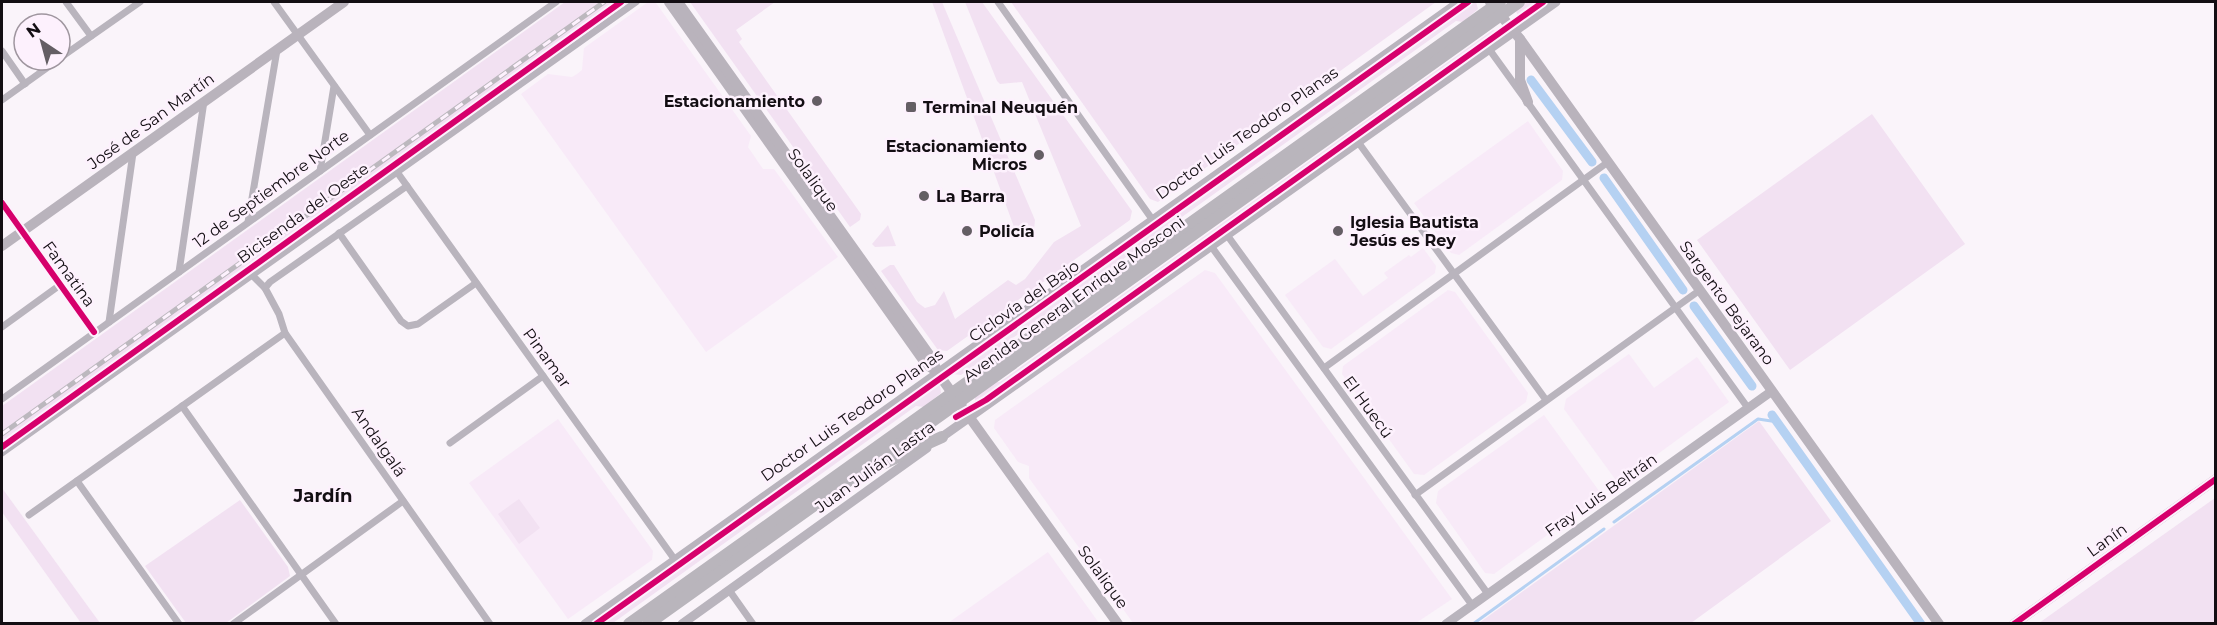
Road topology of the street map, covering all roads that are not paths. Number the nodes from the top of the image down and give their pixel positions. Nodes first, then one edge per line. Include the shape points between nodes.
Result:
1 (66, 2) edge
2 (140, 2) edge
3 (273, 2) edge
4 (344, 2) edge
5 (556, 2) edge
6 (636, 2) edge
7 (669, 2) edge
8 (678, 2) edge
9 (998, 2) edge
10 (1459, 2) edge
11 (1519, 2) edge
12 (1556, 2) edge
13 (1496, 6) edge
14 (297, 35) junction
15 (1517, 35) junction
16 (91, 36) junction
17 (277, 49) junction
18 (1489, 49) junction
19 (72, 50) edge
20 (2, 51) edge
21 (41, 72) edge
22 (25, 84) junction
23 (334, 86) junction
24 (2, 100) edge
25 (204, 101) junction
26 (1527, 102) junction
27 (369, 135) junction
28 (1358, 142) junction
29 (133, 152) junction
30 (1608, 162) junction
31 (320, 171) junction
32 (397, 172) junction
33 (1584, 180) junction
34 (407, 186) junction
35 (2, 203) edge
36 (1152, 219) junction
37 (248, 222) junction
38 (22, 231) junction
39 (339, 233) junction
40 (1227, 235) junction
41 (2, 246) edge
42 (1211, 246) junction
43 (179, 272) junction
44 (1454, 274) junction
45 (252, 275) junction
46 (477, 283) junction
47 (60, 285) junction
48 (265, 288) junction
49 (1700, 290) junction
50 (1676, 308) junction
51 (109, 322) junction
52 (2, 327) edge
53 (94, 332) junction
54 (285, 333) junction
55 (1324, 368) junction
56 (937, 372) junction
57 (543, 376) junction
58 (1772, 391) junction
59 (955, 397) junction
60 (2, 399) edge
61 (1546, 400) junction
62 (182, 406) junction
63 (1748, 408) junction
64 (970, 417) junction
65 (942, 437) junction
66 (450, 443) dead end
67 (2, 453) edge
68 (2216, 479) edge
69 (77, 481) junction
70 (846, 482) junction
71 (1415, 495) junction
72 (403, 501) junction
73 (29, 515) dead end
74 (675, 560) junction
75 (301, 574) junction
76 (729, 590) junction
77 (1488, 594) junction
78 (1472, 605) junction
79 (179, 624) edge
80 (233, 624) edge
81 (336, 624) edge
82 (490, 624) edge
83 (585, 624) edge
84 (629, 624) edge
85 (648, 624) edge
86 (681, 624) edge
87 (753, 624) edge
88 (1118, 624) edge
89 (1446, 624) edge
90 (1939, 624) edge
91 (2014, 624) edge

1 - 16 street
2 - 16 street
3 - 14 street
4 - 14 main road, José de San Martín
5 - 27 street, 12 de Septiembre Norte
6 - 32 street
7 - 56 main road, Solalique via 926,364
8 - 56 main road, Solalique via 926,351
9 - 36 street
10 - 36 street, Doctor Luis Teodoro Planas
11 - 13 highway, Avenida General Enrique Mosconi
12 - 15 street, Juan Julián Lastra
13 - 15 main road, Sargento Bejarano
13 - 59 highway, Avenida General Enrique Mosconi
14 - 17 main road, José de San Martín
14 - 23 street
15 - 18 street, Juan Julián Lastra
15 - 26 main road via 1520,80
15 - 30 main road, Sargento Bejarano
16 - 19 street
17 - 25 main road, José de San Martín
17 - 37 street
18 - 26 street
18 - 28 street, Juan Julián Lastra
20 - 22 street
21 - 22 street
22 - 24 street
23 - 27 street
23 - 31 street
25 - 29 main road, José de San Martín
25 - 43 street
26 - 33 street
27 - 31 street, 12 de Septiembre Norte
28 - 40 street, Juan Julián Lastra
28 - 44 street
29 - 38 main road, José de San Martín
29 - 51 street
30 - 33 street
30 - 49 main road, Sargento Bejarano
31 - 37 street, 12 de Septiembre Norte
32 - 34 street, Pinamar
32 - 45 street
33 - 44 street
33 - 50 street
34 - 39 street
34 - 46 street, Pinamar
35 - 38 street
36 - 56 street, Doctor Luis Teodoro Planas
37 - 43 street, 12 de Septiembre Norte
38 - 41 main road, José de San Martín
38 - 47 street, Famatina
39 - 46 street via 408,326 418,324
39 - 48 street
40 - 42 street, Juan Julián Lastra
40 - 55 street, El Huecú
42 - 64 street, Juan Julián Lastra
42 - 78 street, El Huecú
43 - 51 street, 12 de Septiembre Norte
44 - 55 street
44 - 61 street
45 - 48 street, Andalgalá
45 - 67 street
46 - 57 street, Pinamar
47 - 52 street
47 - 53 street, Famatina
48 - 54 street, Andalgalá
49 - 50 street
49 - 58 main road, Sargento Bejarano
50 - 61 street
50 - 63 street
51 - 53 street, 12 de Septiembre Norte
53 - 60 street, 12 de Septiembre Norte
54 - 62 street
54 - 72 street, Andalgalá
55 - 71 street, El Huecú
56 - 59 main road, Solalique
56 - 74 street, Doctor Luis Teodoro Planas
57 - 66 street
57 - 74 street, Pinamar
58 - 63 street, Fray Luis Beltrán
58 - 90 main road, Sargento Bejarano
59 - 64 main road, Solalique
59 - 70 highway, Avenida General Enrique Mosconi
59 - 84 highway, Avenida General Enrique Mosconi
61 - 71 street
62 - 69 street
62 - 75 street
63 - 77 street, Fray Luis Beltrán
64 - 65 street, Juan Julián Lastra
64 - 88 main road, Solalique
65 - 70 highway
65 - 76 street, Juan Julián Lastra
68 - 91 main road, Lanín
69 - 73 street
69 - 79 street
70 - 85 highway, Avenida General Enrique Mosconi
71 - 77 street, El Huecú
72 - 75 street
72 - 82 street, Andalgalá
74 - 83 street, Doctor Luis Teodoro Planas
75 - 80 street
75 - 81 street
76 - 86 street, Juan Julián Lastra
76 - 87 street
77 - 78 street, Fray Luis Beltrán
78 - 89 street, Fray Luis Beltrán

